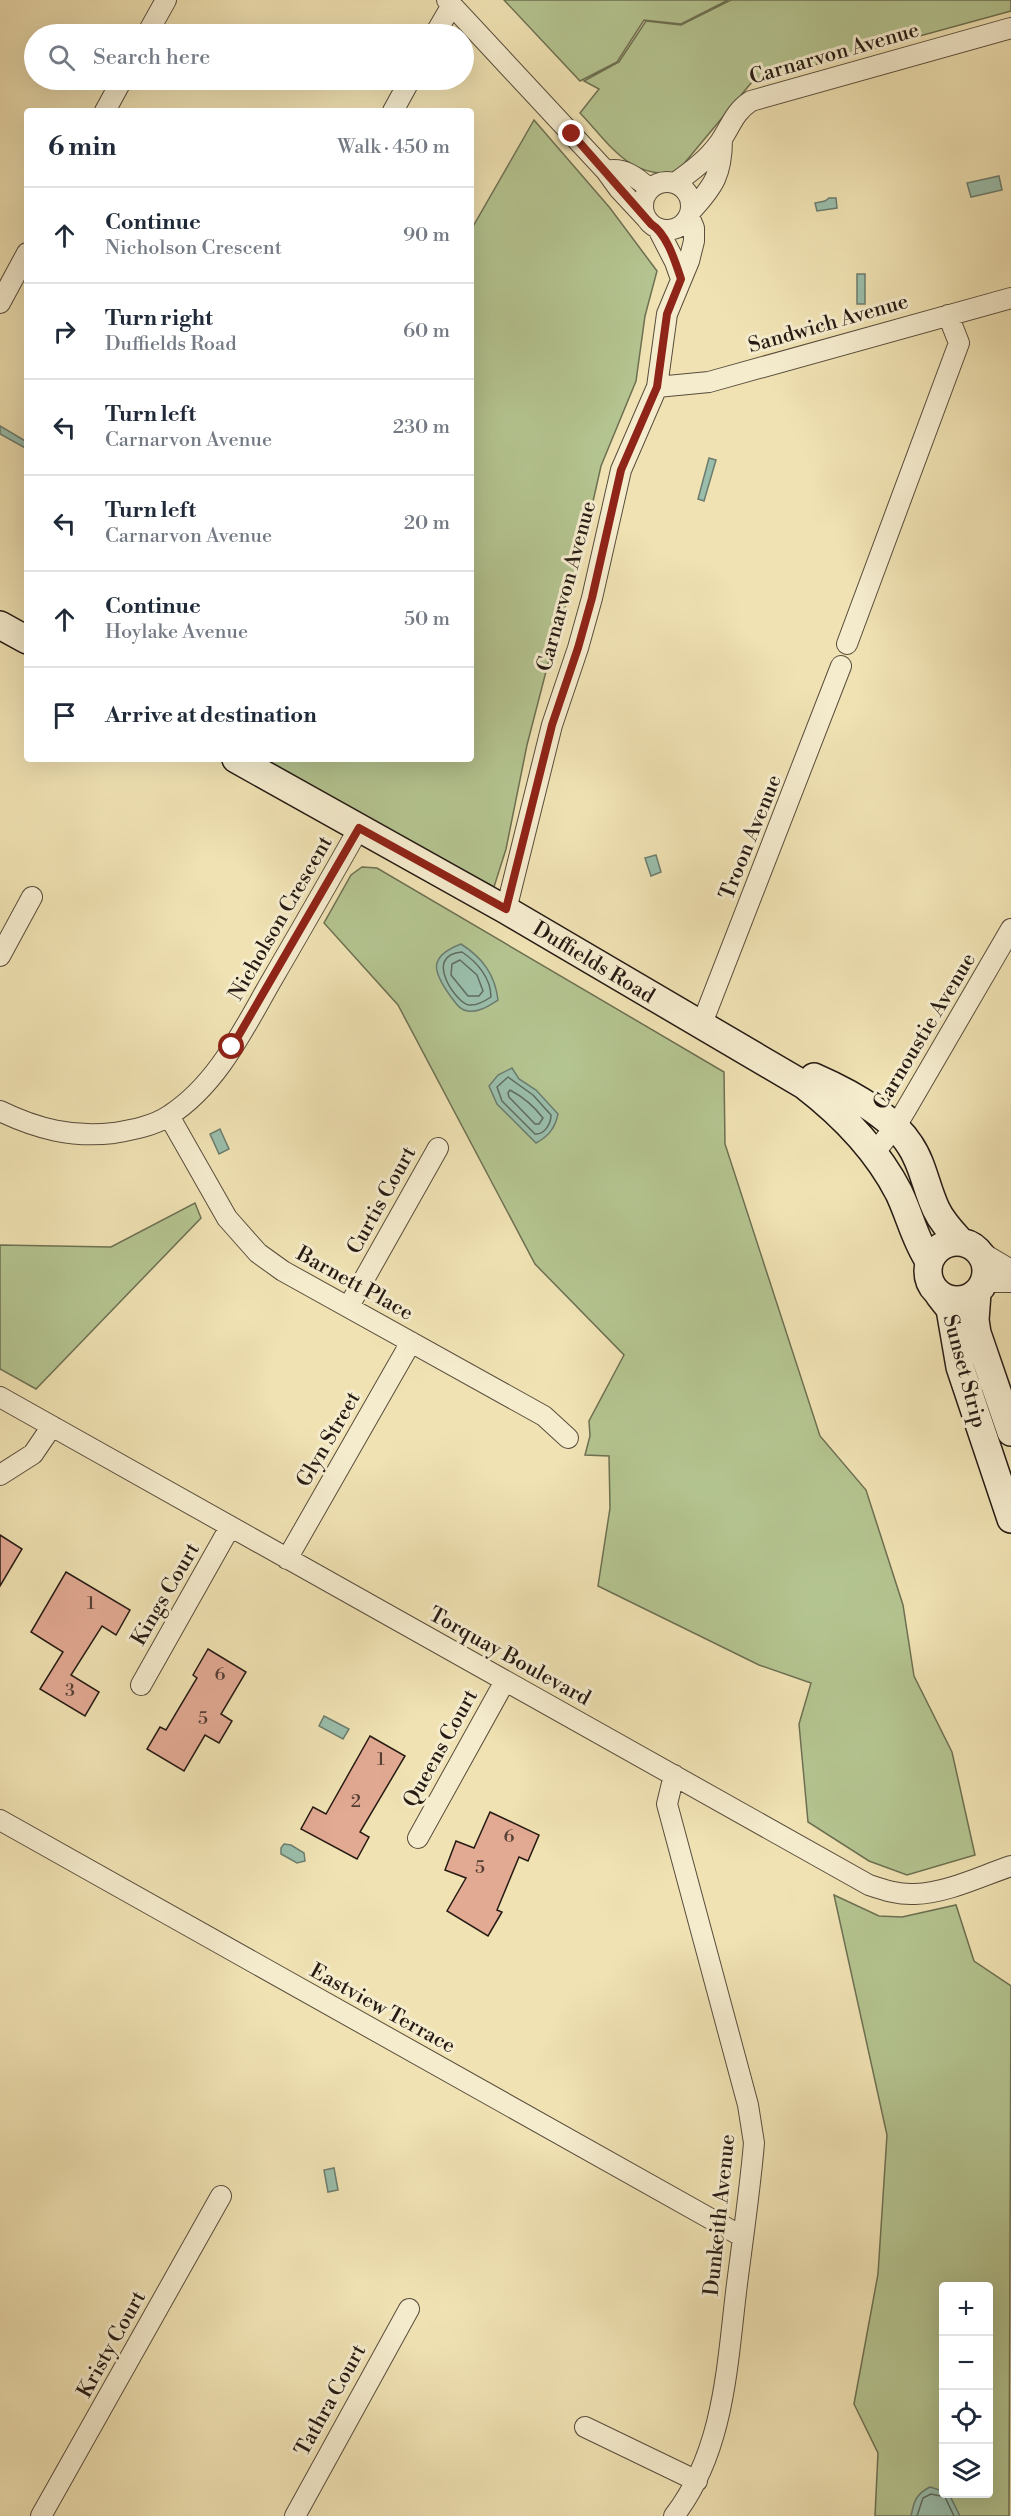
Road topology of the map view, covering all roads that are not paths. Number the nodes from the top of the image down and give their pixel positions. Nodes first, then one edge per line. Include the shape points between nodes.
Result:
1 (166, 0) edge
2 (449, 2) edge
3 (153, 24) edge
4 (439, 24) edge
5 (469, 24) edge
6 (1011, 28) edge
7 (474, 29) edge
8 (117, 90) edge
9 (405, 90) edge
10 (107, 108) edge
11 (395, 108) edge
12 (722, 139) junction
13 (606, 171) junction
14 (675, 183) junction
15 (650, 189) junction
16 (690, 214) junction
17 (652, 223) junction
18 (24, 259) edge
19 (681, 279) junction
20 (1011, 298) edge
21 (0, 303) edge
22 (948, 315) junction
23 (657, 387) junction
24 (0, 625) edge
25 (24, 638) edge
26 (847, 644) dead end
27 (841, 666) dead end
28 (241, 762) edge
29 (359, 828) junction
30 (32, 897) dead end
31 (506, 909) junction
32 (1011, 929) edge
33 (0, 956) edge
34 (700, 1026) junction
35 (0, 1111) edge
36 (169, 1116) junction
37 (896, 1126) junction
38 (438, 1148) dead end
39 (874, 1153) junction
40 (970, 1246) junction
41 (929, 1261) junction
42 (1011, 1270) edge
43 (1011, 1282) edge
44 (980, 1288) junction
45 (939, 1295) junction
46 (349, 1306) junction
47 (411, 1342) junction
48 (0, 1397) edge
49 (52, 1426) junction
50 (1011, 1432) edge
51 (568, 1438) dead end
52 (0, 1475) edge
53 (1011, 1519) edge
54 (230, 1527) junction
55 (287, 1559) junction
56 (505, 1681) junction
57 (141, 1684) dead end
58 (674, 1775) junction
59 (0, 1820) edge
60 (418, 1838) dead end
61 (1011, 1866) edge
62 (221, 2196) dead end
63 (743, 2237) junction
64 (409, 2309) dead end
65 (585, 2427) dead end
66 (697, 2481) junction
67 (41, 2516) edge
68 (295, 2516) edge
69 (674, 2516) edge

1 - 3 street
2 - 4 street
2 - 5 street
6 - 12 street, Carnarvon Avenue via 764,95 740,108
7 - 13 street
8 - 10 street
9 - 11 street
12 - 14 street, Carnarvon Avenue via 696,168
12 - 16 street, Carnarvon Avenue via 715,183
13 - 15 street via 619,168
13 - 17 street
14 - 15 street via 662,182
14 - 16 street via 690,197
15 - 17 street via 643,202
16 - 17 street via 680,227 665,230
16 - 19 street, Carnarvon Avenue via 694,241
17 - 19 street
18 - 21 street
19 - 23 street, Carnarvon Avenue via 667,314
20 - 22 street, Sandwich Avenue
22 - 23 street, Sandwich Avenue via 709,382
22 - 26 street via 959,343
23 - 31 street, Carnarvon Avenue via 621,470 592,598 552,725
24 - 25 street
27 - 34 street, Troon Avenue
28 - 29 street, Duffields Road
29 - 31 street, Duffields Road
29 - 36 street, Nicholson Crescent via 232,1047 203,1086
30 - 33 street
31 - 34 street, Duffields Road
32 - 37 street, Carnoustie Avenue
34 - 37 street, Duffields Road via 823,1081
34 - 39 street, Duffields Road via 804,1085 846,1121
35 - 36 street, Nicholson Crescent via 45,1129 73,1135 125,1131
36 - 46 street, Barnett Place via 227,1218 258,1253
37 - 39 street, Carnoustie Avenue
37 - 40 street, Duffields Road via 911,1146 946,1226
38 - 46 street, Curtis Court
39 - 41 street, Duffields Road via 900,1195 918,1244
40 - 41 street via 953,1242 939,1248
40 - 42 street
40 - 44 street, Sunset Strip via 986,1266
41 - 45 street, Sunset Strip via 929,1278
43 - 44 street
44 - 45 street, Sunset Strip via 971,1297 956,1300
44 - 50 street, Sunset Strip via 977,1333
45 - 53 street, Sunset Strip via 950,1309 960,1367
46 - 47 street, Barnett Place
47 - 51 street, Barnett Place via 544,1416
47 - 55 street, Glyn Street
48 - 49 street, Torquay Boulevard
49 - 52 street via 33,1454
49 - 54 street, Torquay Boulevard
54 - 55 street, Torquay Boulevard
54 - 57 street, Kings Court
55 - 56 street, Torquay Boulevard
56 - 58 street, Torquay Boulevard
56 - 60 street, Queens Court
58 - 61 street, Torquay Boulevard via 843,1871 885,1890 917,1894
58 - 63 street, Dunkeith Avenue via 667,1804 752,2125 752,2165
59 - 63 street, Eastview Terrace
62 - 67 street, Kristy Court
63 - 66 street, Dunkeith Avenue via 720,2412
64 - 68 street, Tathra Court
65 - 66 street
66 - 69 street, Dunkeith Avenue

